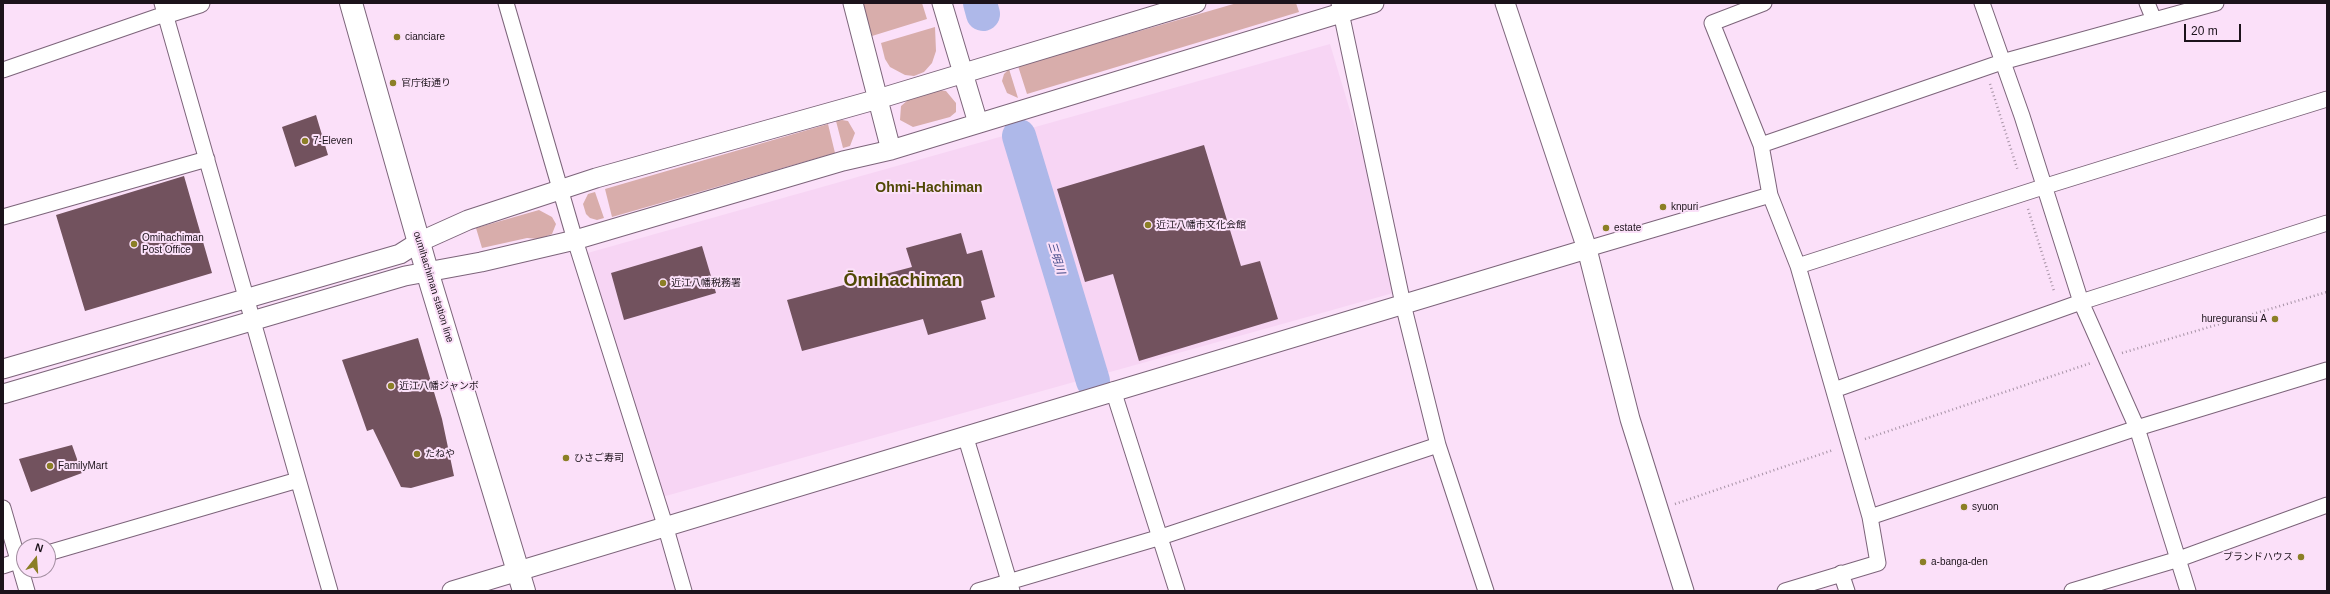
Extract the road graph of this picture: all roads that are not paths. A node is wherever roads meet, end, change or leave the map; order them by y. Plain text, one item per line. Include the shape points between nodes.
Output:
1 (200, 3) edge
2 (351, 3) edge
3 (506, 3) edge
4 (853, 3) edge
5 (942, 3) edge
6 (1196, 3) edge
7 (1374, 3) edge
8 (1505, 3) edge
9 (1764, 3) edge
10 (1982, 3) edge
11 (2147, 3) edge
12 (2216, 3) edge
13 (164, 8) edge
14 (1341, 8) edge
15 (2154, 20) junction
16 (2002, 62) junction
17 (3, 70) edge
18 (963, 74) junction
19 (878, 99) junction
20 (2327, 99) edge
21 (978, 124) junction
22 (1761, 145) junction
23 (891, 150) junction
24 (207, 159) junction
25 (2043, 187) junction
26 (561, 190) junction
27 (1770, 195) junction
28 (3, 218) edge
29 (2327, 223) edge
30 (575, 240) junction
31 (419, 242) junction
32 (1587, 249) junction
33 (1798, 266) junction
34 (427, 271) junction
35 (248, 298) junction
36 (2081, 302) junction
37 (1403, 304) junction
38 (254, 319) junction
39 (3, 369) edge
40 (2327, 370) edge
41 (1113, 390) junction
42 (1834, 390) junction
43 (3, 394) edge
44 (2137, 428) junction
45 (965, 436) junction
46 (1438, 445) junction
47 (298, 480) junction
48 (2327, 505) edge
49 (3, 508) edge
50 (1870, 517) junction
51 (665, 525) junction
52 (1161, 537) junction
53 (16, 546) edge
54 (56, 550) edge
55 (2179, 559) junction
56 (16, 562) edge
57 (3, 566) edge
58 (518, 570) junction
59 (1841, 573) junction
60 (24, 578) edge
61 (1010, 586) edge
62 (1481, 590) edge
63 (27, 591) edge
64 (330, 591) edge
65 (452, 591) edge
66 (524, 591) edge
67 (684, 591) edge
68 (978, 591) edge
69 (1177, 591) edge
70 (1684, 591) edge
71 (1785, 591) edge
72 (1847, 591) edge
73 (2072, 591) edge
74 (2188, 591) edge

1 - 13 street
2 - 31 main road, oumihachiman station line
3 - 26 street
4 - 19 street
5 - 18 street
6 - 18 street
7 - 14 street
8 - 32 street
9 - 22 street via 1712,23
10 - 16 street
11 - 15 street
12 - 15 street
13 - 17 street
13 - 24 street
14 - 21 street
14 - 37 street
15 - 16 street
16 - 22 street
16 - 25 street via 2022,116
18 - 19 street
18 - 21 street
19 - 23 street
19 - 26 street
20 - 25 street
21 - 23 street
22 - 27 street
23 - 30 street via 843,161
24 - 28 street
24 - 35 street
25 - 33 street
25 - 36 street
26 - 30 street
26 - 31 street via 468,220
27 - 32 street
27 - 33 street
29 - 36 street
30 - 34 street via 480,262
30 - 51 street
31 - 34 main road, oumihachiman station line
31 - 35 street via 400,254
32 - 37 street
32 - 70 street via 1630,419
33 - 42 street
34 - 38 street
34 - 58 main road, oumihachiman station line
35 - 38 street
35 - 39 street
36 - 42 street
36 - 44 street
37 - 41 street
37 - 46 street
38 - 43 street
38 - 47 street
40 - 44 street
41 - 45 street
41 - 52 street
42 - 50 street
44 - 50 street
44 - 55 street
45 - 51 street
45 - 61 street
46 - 52 street
46 - 62 street
47 - 54 street
47 - 64 street
48 - 55 street
49 - 53 street
50 - 59 street via 1878,563
51 - 58 street
51 - 67 street
52 - 61 street
52 - 69 street
55 - 73 street
55 - 74 street
56 - 57 street
58 - 65 street
58 - 66 main road, oumihachiman station line
59 - 71 street
59 - 72 street
60 - 63 street
61 - 68 street

